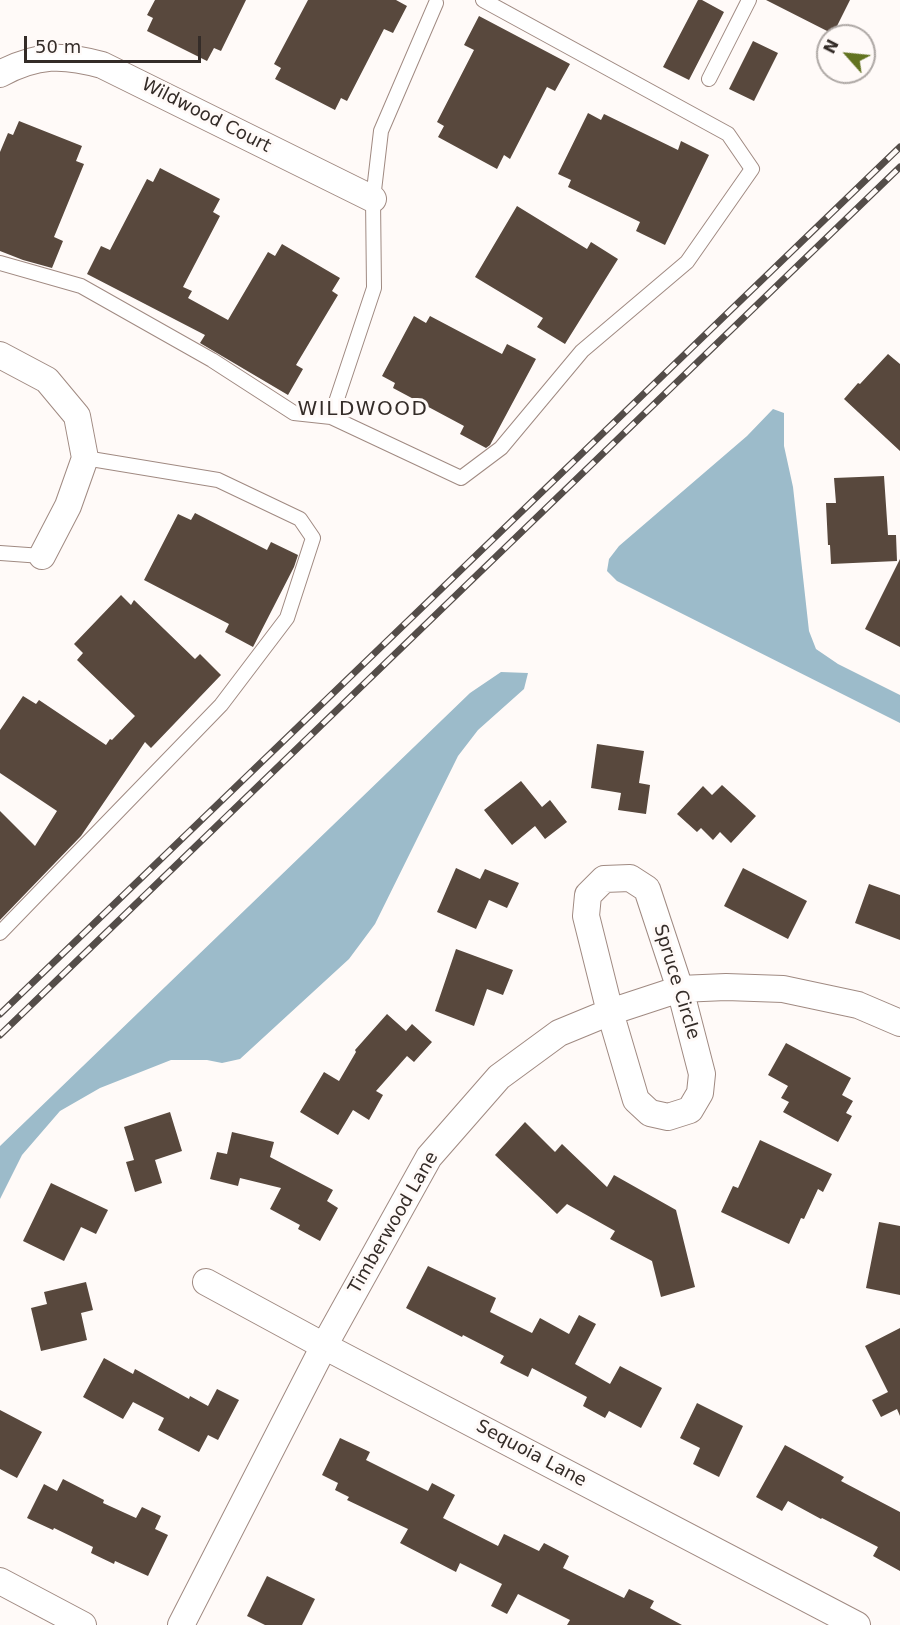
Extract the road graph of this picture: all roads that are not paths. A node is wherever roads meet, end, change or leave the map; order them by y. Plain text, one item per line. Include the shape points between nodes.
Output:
1 (483, 0) edge
2 (749, 0) edge
3 (436, 1) edge
4 (0, 74) edge
5 (709, 79) dead end
6 (373, 200) junction
7 (0, 263) edge
8 (0, 355) edge
9 (331, 417) junction
10 (86, 458) junction
11 (0, 553) edge
12 (42, 556) joint
13 (0, 933) edge
14 (680, 989) junction
15 (610, 1012) junction
16 (900, 1023) edge
17 (206, 1282) dead end
18 (324, 1346) junction
19 (0, 1581) edge
20 (83, 1625) edge
21 (181, 1625) edge
22 (857, 1625) edge

1 - 9 lane via 728,134 752,169 687,262 582,351 501,448 461,478
2 - 5 lane
3 - 6 lane via 381,130
4 - 6 street, Wildwood Court via 28,61 54,57 79,58 102,65
6 - 9 lane via 374,288
7 - 9 lane via 81,286 212,360 294,413
8 - 10 street via 47,380 77,416
10 - 12 street via 68,506
10 - 13 lane via 218,480 300,519 313,538 287,618 220,705
11 - 12 lane
14 - 15 street, Timberwood Lane
14 - 15 street, Spruce Circle via 702,1074 700,1093 690,1110 669,1117 650,1113 636,1100
14 - 15 street, Spruce Circle via 647,890 630,878 604,879 588,895 586,916
14 - 16 street, Timberwood Lane via 783,989 858,1005
15 - 18 street, Timberwood Lane via 559,1033 499,1077 429,1157
17 - 18 street, Sequoia Lane
18 - 21 street, Timberwood Lane
18 - 22 street, Sequoia Lane
19 - 20 street

